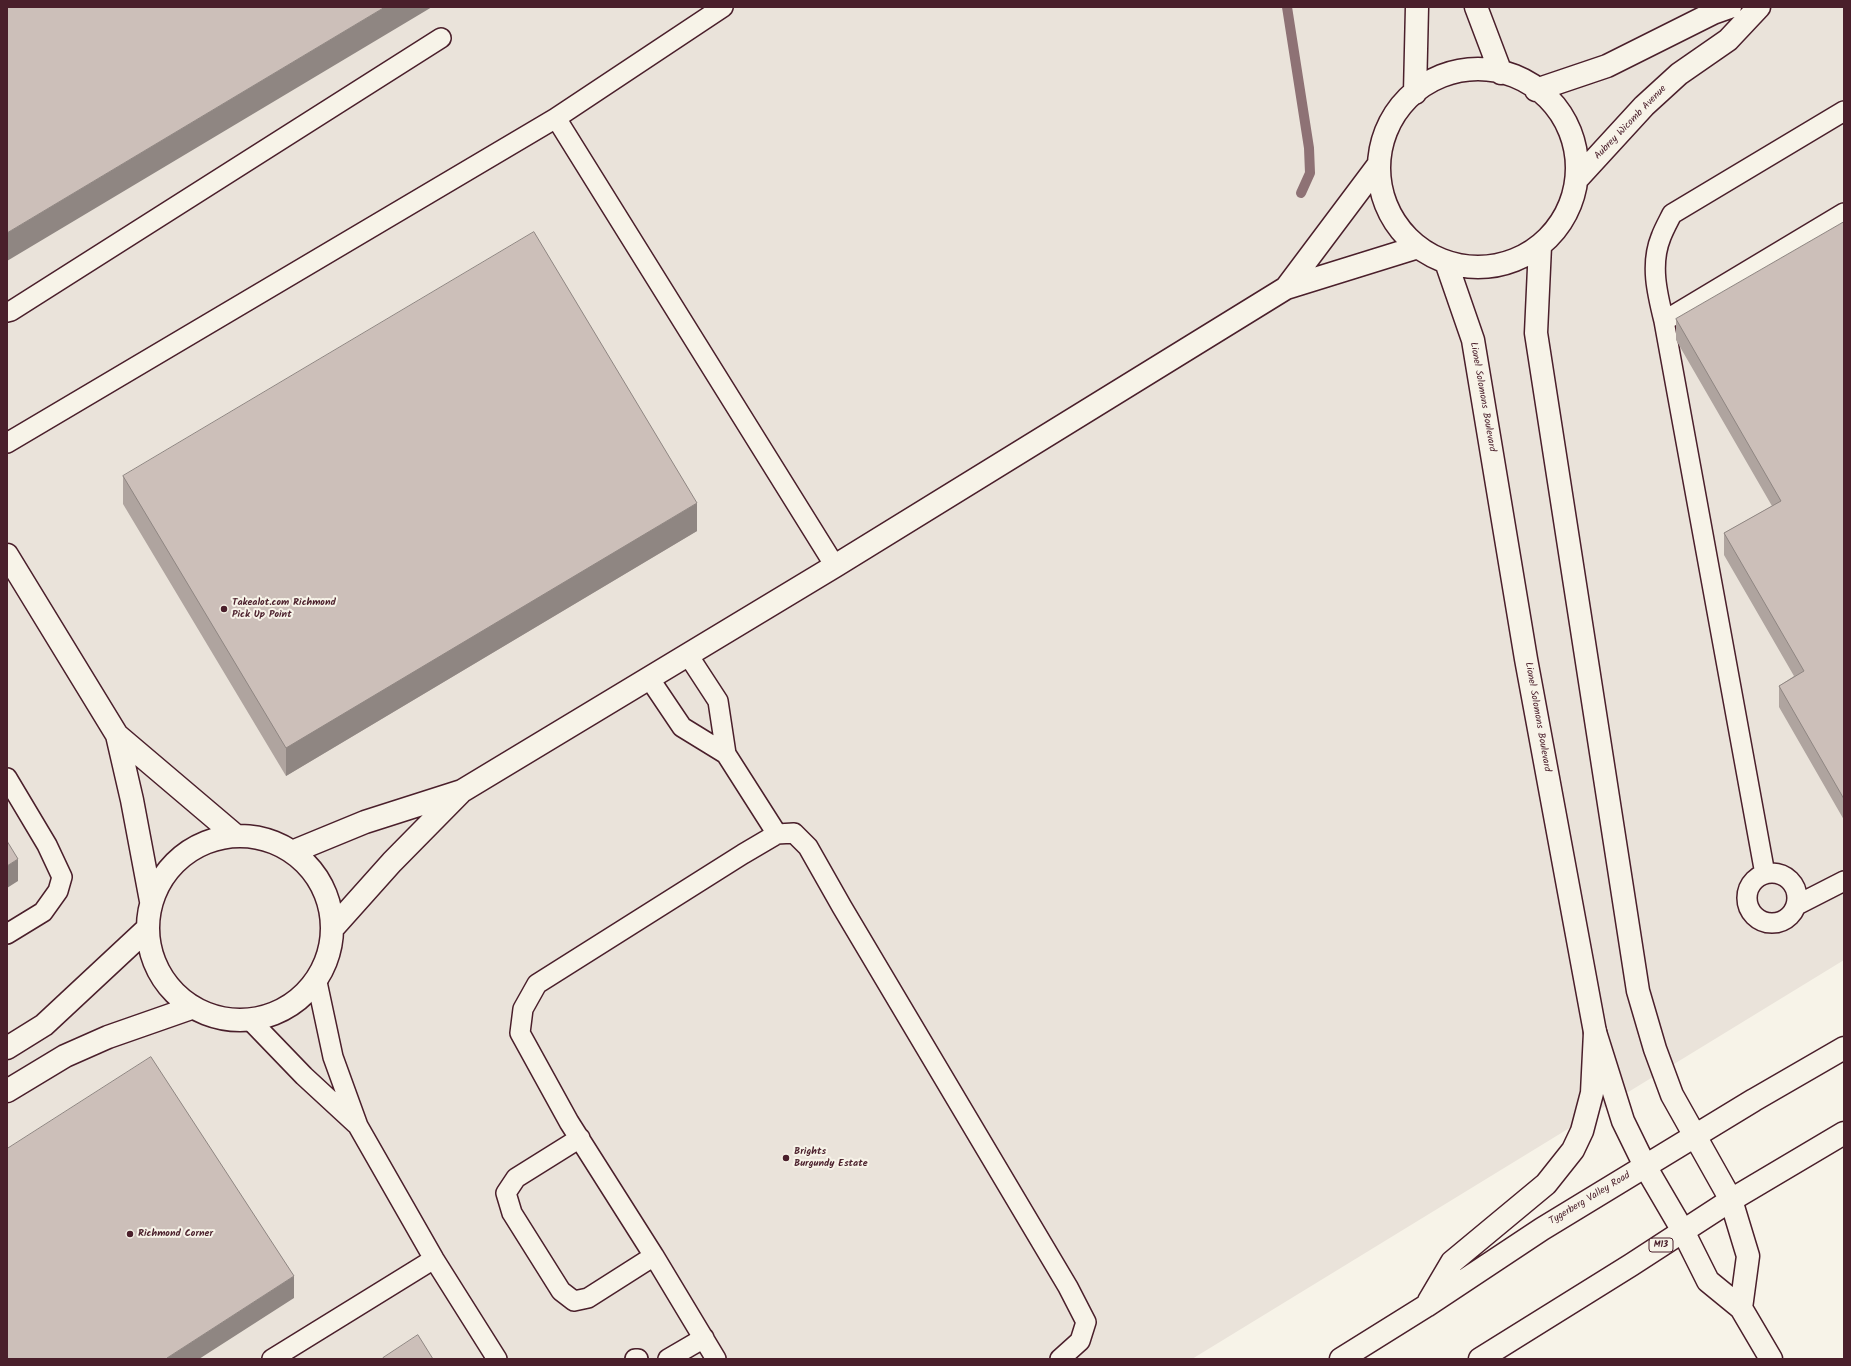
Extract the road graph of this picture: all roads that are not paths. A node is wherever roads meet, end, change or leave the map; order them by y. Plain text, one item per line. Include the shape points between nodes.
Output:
1 (723, 7) edge
2 (1417, 7) edge
3 (1476, 7) edge
4 (1730, 7) edge
5 (1760, 7) edge
6 (441, 38) dead end
7 (1501, 73) junction
8 (1536, 90) junction
9 (1414, 93) junction
10 (1844, 111) edge
11 (556, 118) junction
12 (1379, 164) junction
13 (1577, 179) junction
14 (1844, 213) edge
15 (1540, 246) junction
16 (1418, 247) junction
17 (1446, 262) junction
18 (1286, 288) junction
19 (7, 312) edge
20 (1664, 321) junction
21 (7, 443) edge
22 (7, 555) edge
23 (835, 566) junction
24 (688, 655) junction
25 (649, 678) junction
26 (118, 735) junction
27 (726, 754) junction
28 (7, 778) edge
29 (462, 791) junction
30 (777, 834) junction
31 (236, 836) junction
32 (292, 852) junction
33 (1765, 874) junction
34 (1844, 881) edge
35 (151, 901) junction
36 (1797, 905) junction
37 (334, 928) junction
38 (147, 929) junction
39 (7, 934) edge
40 (317, 982) junction
41 (191, 1008) junction
42 (251, 1021) junction
43 (1595, 1032) junction
44 (7, 1048) edge
45 (1844, 1048) edge
46 (7, 1091) edge
47 (358, 1126) junction
48 (1844, 1134) edge
49 (1695, 1136) junction
50 (580, 1138) junction
51 (1645, 1166) junction
52 (1731, 1200) junction
53 (1683, 1231) junction
54 (654, 1256) junction
55 (434, 1258) junction
56 (1426, 1306) junction
57 (1741, 1308) junction
58 (704, 1338) junction
59 (272, 1359) edge
60 (497, 1359) edge
61 (668, 1359) edge
62 (716, 1359) edge
63 (1060, 1359) edge
64 (1341, 1359) edge
65 (1480, 1359) edge
66 (1771, 1359) edge

1 - 11 lane
2 - 9 street
3 - 7 street
4 - 8 street via 1712,13 1607,66
5 - 13 street, Aubrey Wicomb Avenue via 1728,40 1679,74 1644,106
6 - 19 lane
7 - 8 street via 1517,77
7 - 9 street via 1484,69 1452,72 1423,85
8 - 13 street via 1546,96 1566,122 1577,155
9 - 12 street via 1400,106 1385,134
10 - 20 lane via 1672,214 1660,237 1655,264 1656,290
11 - 21 lane
11 - 23 lane
12 - 16 street via 1383,196 1396,225
12 - 18 street
13 - 15 street via 1563,221
14 - 20 lane
15 - 17 street via 1511,263 1477,268
15 - 49 street via 1536,333 1638,992 1672,1095
16 - 17 street
16 - 18 street
17 - 43 street, Lionel Solomons Boulevard via 1473,340 1526,659
18 - 23 street
20 - 33 lane
22 - 26 street
23 - 24 street
24 - 25 street
24 - 27 lane via 718,701
25 - 27 lane via 682,727
25 - 29 street
26 - 31 street
26 - 35 street
27 - 30 lane
28 - 39 lane via 47,845 62,876 58,891 43,912
29 - 32 street via 365,822
29 - 37 street via 392,862
30 - 50 lane via 537,984 523,1009 520,1033
30 - 63 lane via 794,833 808,847 1068,1287 1086,1322 1080,1341
31 - 32 street via 256,837 275,842
31 - 35 street via 208,841 183,855 163,876
32 - 37 street via 314,872 329,898
33 - 36 lane via 1773,873 1787,877 1796,890
33 - 36 lane via 1757,877 1748,890 1748,906 1757,919 1773,924 1788,919
34 - 36 lane
35 - 38 street
37 - 40 street via 329,957
38 - 41 street via 156,967 168,987
38 - 44 street via 44,1025
40 - 42 street via 288,1009
40 - 47 lane via 333,1057
41 - 42 street via 210,1017 230,1021
41 - 46 street via 108,1036 65,1056
42 - 47 lane via 304,1076
43 - 51 street, Lionel Solomons Boulevard via 1623,1121
43 - 56 street via 1592,1093 1582,1131 1573,1150 1546,1184 1452,1262
45 - 49 street, Tygerberg Valley Road
47 - 55 lane
48 - 52 street, M13
49 - 51 street, Tygerberg Valley Road
49 - 52 street
50 - 54 lane
50 - 54 lane via 516,1178 506,1193 512,1213 561,1291 574,1301 588,1298
51 - 53 street, Lionel Solomons Boulevard
51 - 56 street, Tygerberg Valley Road via 1542,1229
52 - 53 street, M13
52 - 57 street via 1748,1256
53 - 57 street, Lionel Solomons Boulevard via 1708,1281
53 - 65 street, M13
54 - 58 lane
55 - 59 lane
55 - 60 lane
56 - 64 street, Tygerberg Valley Road
57 - 66 street
58 - 61 lane
58 - 62 lane

